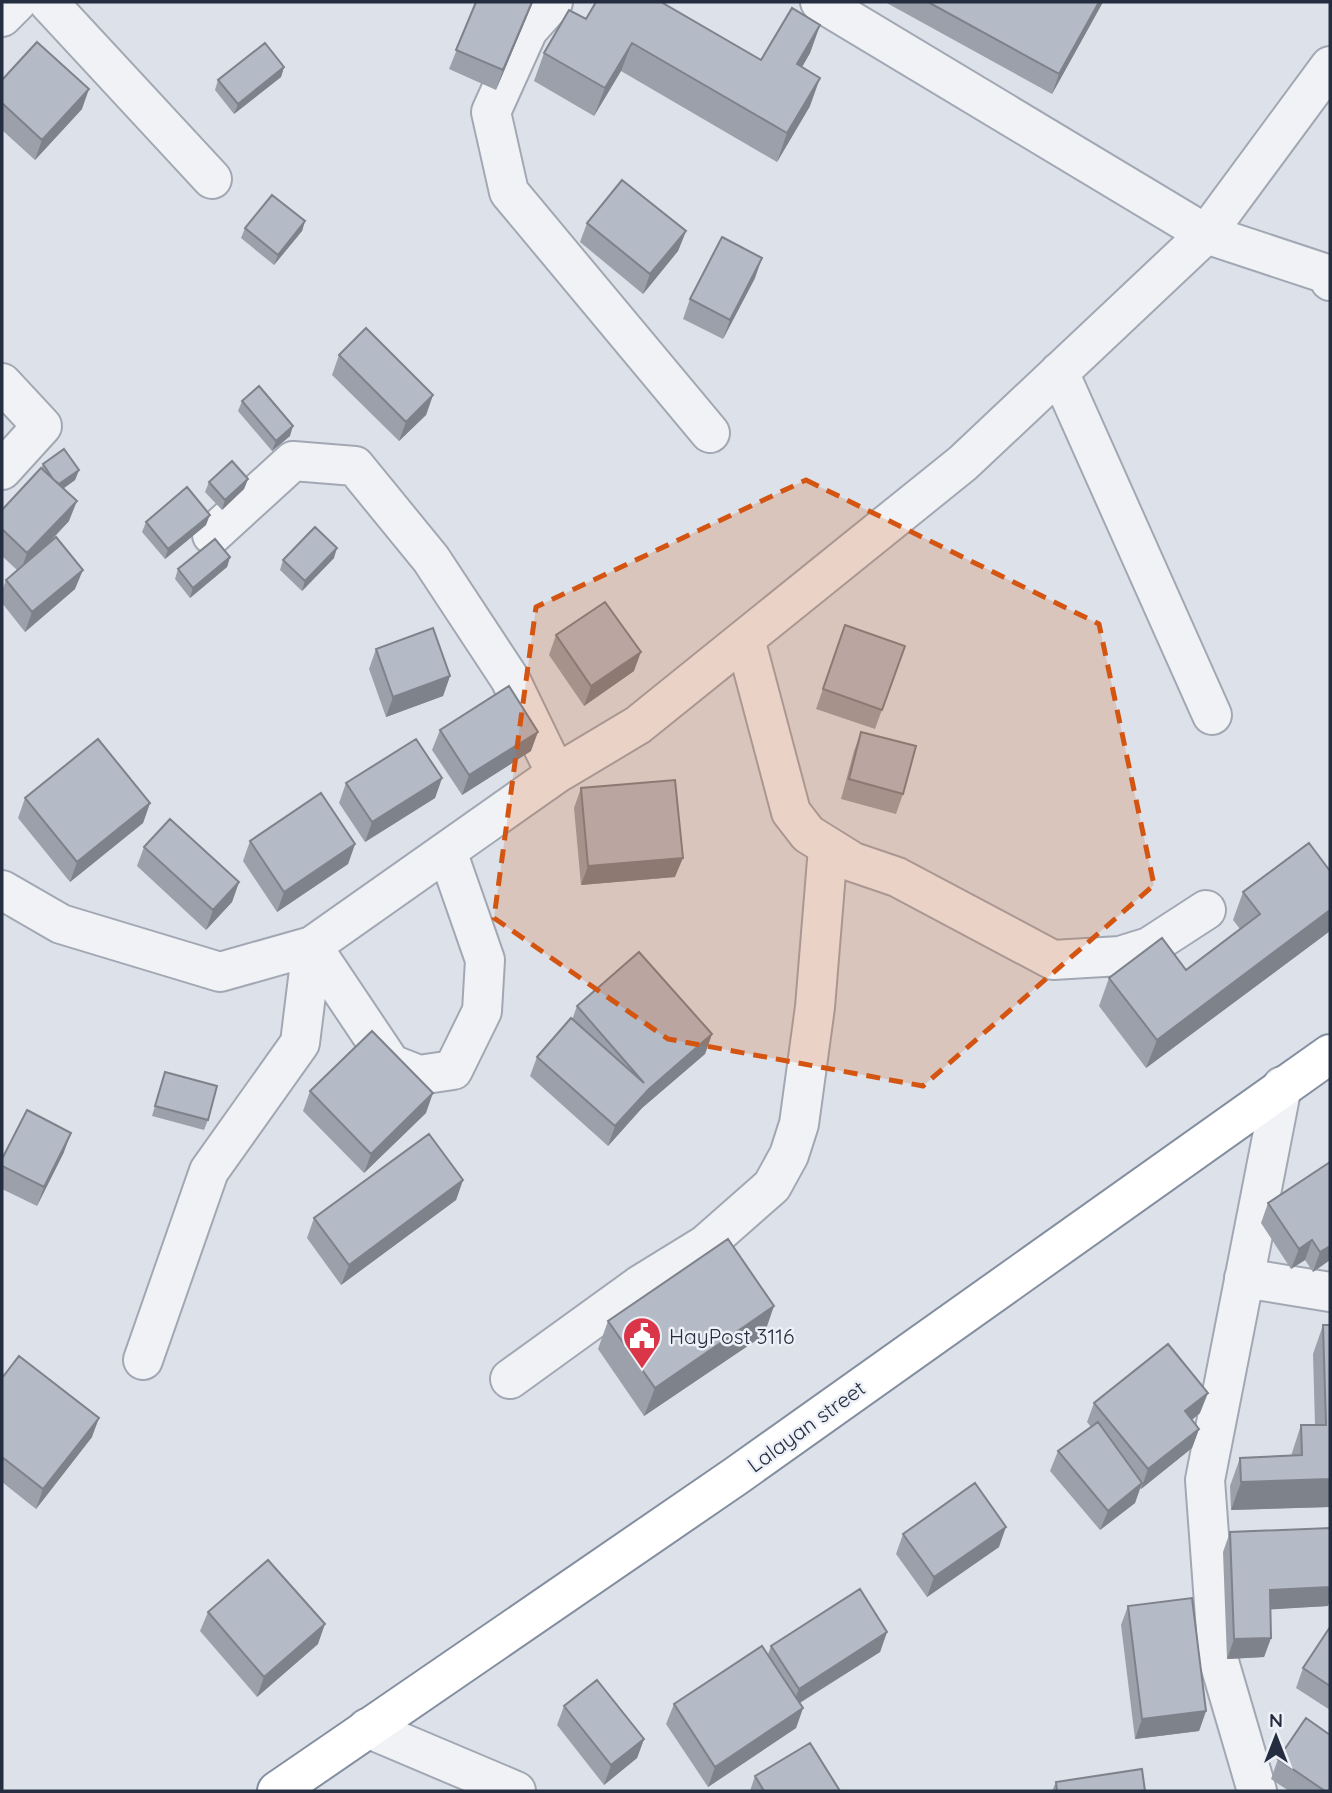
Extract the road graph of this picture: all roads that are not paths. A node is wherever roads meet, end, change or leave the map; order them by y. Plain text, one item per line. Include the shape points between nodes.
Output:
1 (17, 2) edge
2 (48, 2) edge
3 (553, 2) edge
4 (820, 2) edge
5 (2, 17) edge
6 (1330, 66) edge
7 (212, 179) dead end
8 (1206, 234) junction
9 (1330, 281) edge
10 (1059, 372) junction
11 (2, 383) edge
12 (710, 433) dead end
13 (2, 470) edge
14 (212, 535) dead end
15 (745, 639) junction
16 (1212, 715) dead end
17 (556, 774) junction
18 (828, 848) junction
19 (447, 851) junction
20 (2, 890) edge
21 (1206, 910) dead end
22 (312, 946) junction
23 (1330, 1054) edge
24 (1282, 1086) junction
25 (1244, 1278) junction
26 (1330, 1292) edge
27 (143, 1360) dead end
28 (510, 1379) dead end
29 (367, 1728) junction
30 (276, 1791) edge
31 (516, 1791) edge
32 (1257, 1791) edge

1 - 5 street
2 - 7 street
3 - 12 street via 528,30 491,111 509,192
4 - 8 street
6 - 8 street
8 - 9 street via 1327,274
8 - 10 street
10 - 15 street via 964,463
10 - 16 street
11 - 13 street via 42,426
14 - 17 street via 293,461 355,466 431,559 503,668
15 - 17 street via 638,725
15 - 18 street via 791,812 808,834
17 - 19 street
18 - 21 street via 897,877 1053,960 1120,957 1149,947
18 - 28 street via 815,1007 799,1124 772,1186 705,1245 640,1285
19 - 22 street
19 - 22 street via 485,960 482,1011 453,1070 419,1075 391,1064
20 - 22 street via 61,924 220,972
22 - 27 street via 300,1043 209,1171
23 - 24 highway, Lalayan street
24 - 25 street
24 - 29 highway, Lalayan street via 736,1476
25 - 26 street
25 - 32 street via 1205,1480 1218,1658
29 - 30 highway, Lalayan street
29 - 31 street

